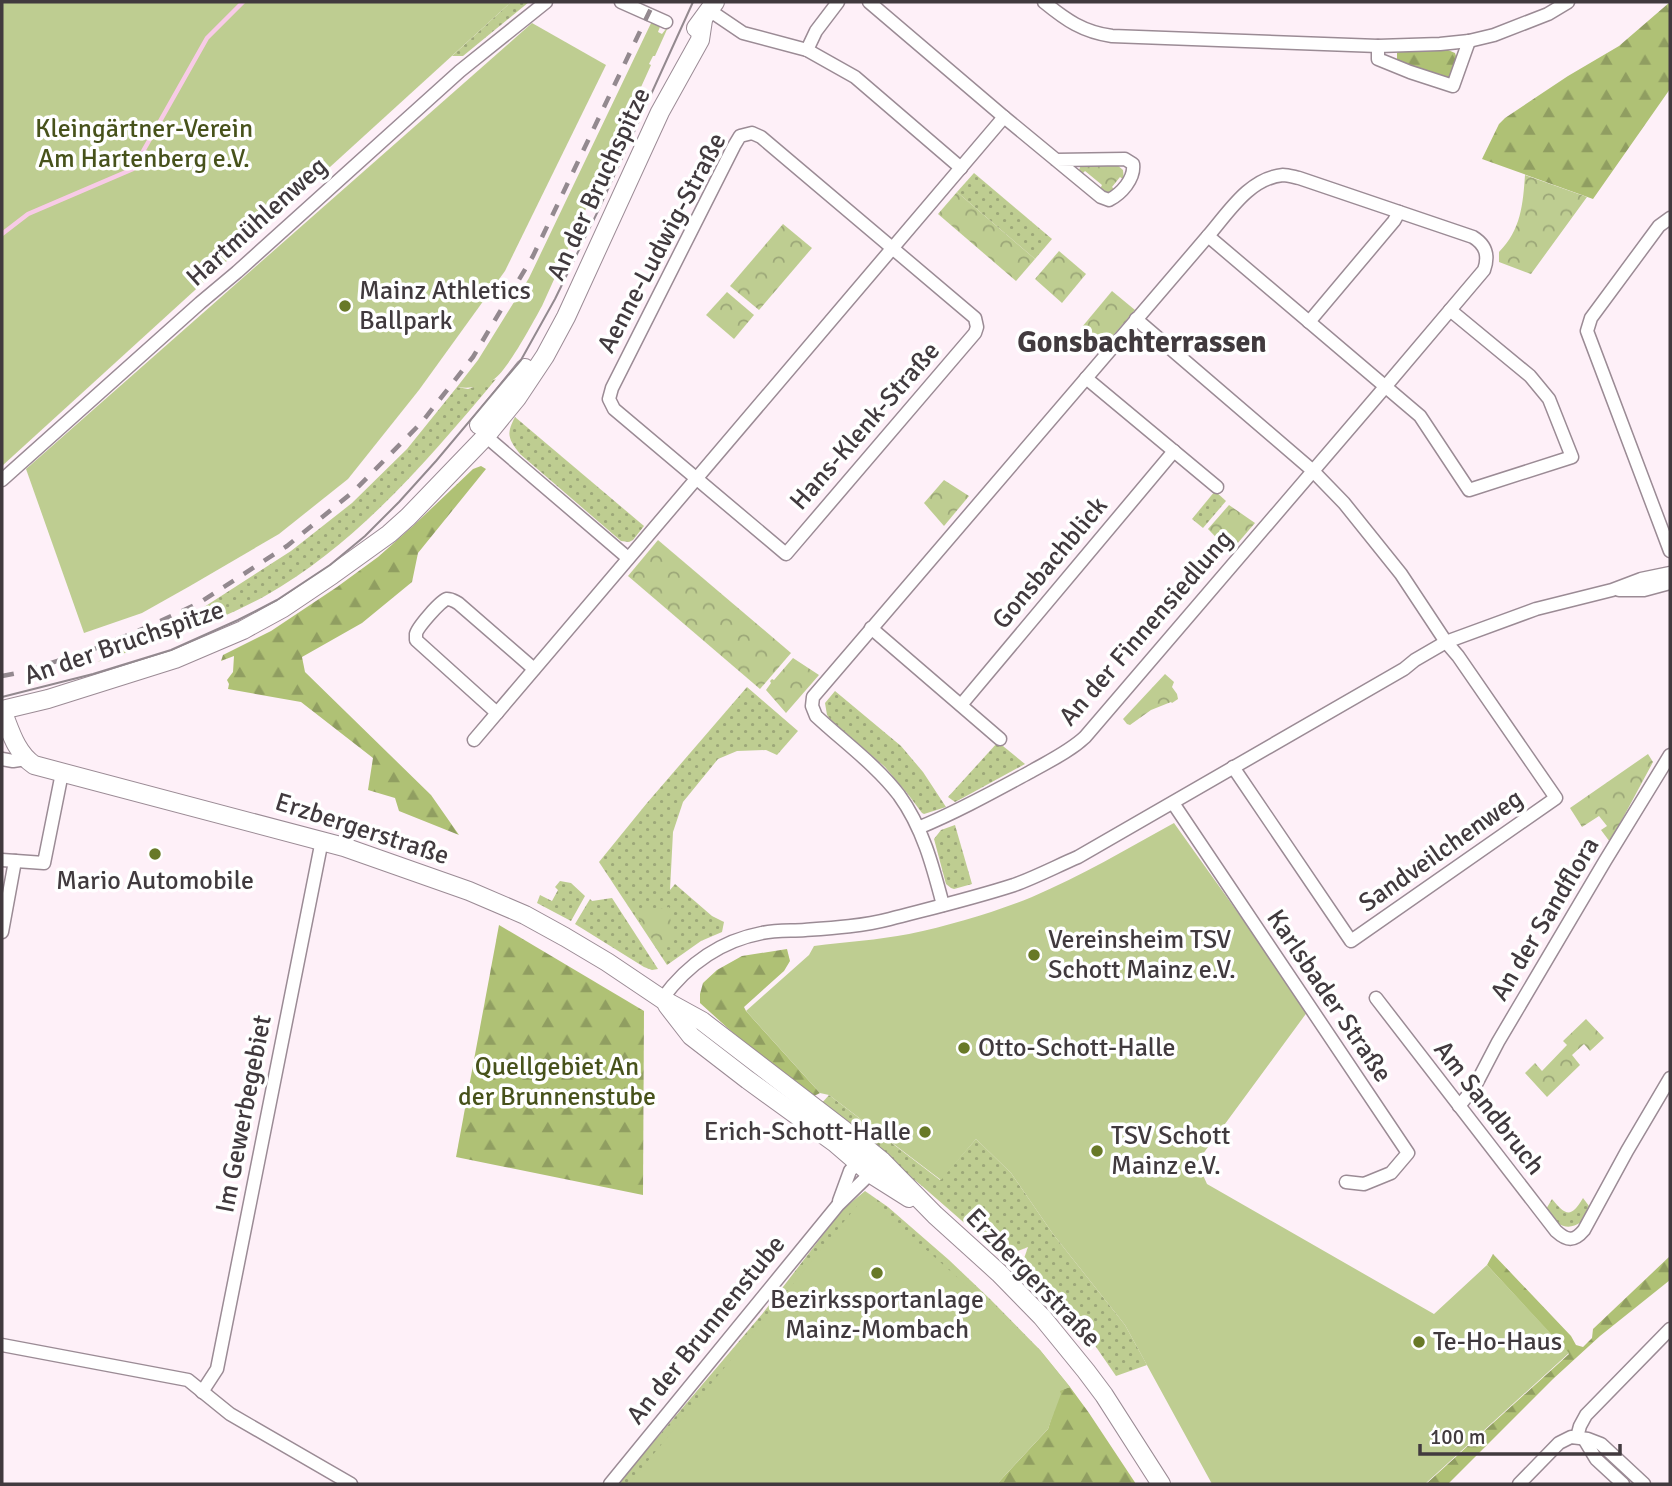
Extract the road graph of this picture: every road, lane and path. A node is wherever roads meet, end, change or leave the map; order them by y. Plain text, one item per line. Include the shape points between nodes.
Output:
1 (546, 2) edge
2 (621, 2) edge
3 (838, 2) edge
4 (869, 2) edge
5 (1044, 2) edge
6 (1568, 2) edge
7 (709, 11) edge
8 (666, 22) dead end
9 (1469, 41) junction
10 (1378, 46) junction
11 (807, 50) junction
12 (1004, 117) junction
13 (1056, 160) junction
14 (961, 168) junction
15 (1399, 212) junction
16 (1670, 218) edge
17 (1208, 236) junction
18 (892, 248) junction
19 (1450, 310) junction
20 (1136, 319) junction
21 (1309, 322) junction
22 (1086, 378) junction
23 (1385, 387) junction
24 (481, 432) junction
25 (1174, 451) junction
26 (1312, 470) junction
27 (697, 478) junction
28 (2, 480) edge
29 (1217, 487) dead end
30 (1670, 551) edge
31 (628, 558) junction
32 (1670, 573) edge
33 (1670, 583) edge
34 (1612, 590) junction
35 (871, 628) junction
36 (1446, 642) junction
37 (534, 669) junction
38 (961, 705) junction
39 (2, 710) edge
40 (497, 713) junction
41 (1000, 739) dead end
42 (474, 740) dead end
43 (1670, 755) edge
44 (2, 759) edge
45 (26, 759) junction
46 (1233, 767) junction
47 (62, 773) junction
48 (1172, 803) junction
49 (918, 828) junction
50 (321, 840) junction
51 (2, 860) edge
52 (15, 861) junction
53 (943, 905) junction
54 (2, 932) edge
55 (1376, 998) dead end
56 (662, 999) junction
57 (1670, 1078) edge
58 (1459, 1107) junction
59 (870, 1162) junction
60 (1346, 1182) dead end
61 (1670, 1329) edge
62 (2, 1345) edge
63 (202, 1392) junction
64 (1581, 1438) junction
65 (351, 1484) edge
66 (610, 1484) edge
67 (1161, 1484) edge
68 (1519, 1484) edge
69 (1623, 1484) edge
70 (1644, 1484) edge

1 - 28 street, Hartmühlenweg via 460,71
2 - 8 street
3 - 11 street
4 - 12 street
5 - 10 street via 1083,30 1112,36
6 - 9 street via 1517,27
7 - 11 street via 743,33
7 - 24 main road, An der Bruchspitze via 690,34 664,82 551,324
9 - 10 street
9 - 10 street via 1453,86 1378,59
11 - 14 street via 855,77
12 - 13 street
12 - 14 street
13 - 13 street via 1109,200 1134,170 1125,159
14 - 18 street
15 - 17 street via 1284,175 1245,194
15 - 19 street, An der Finnensiedlung via 1474,237 1484,246 1487,261 1483,270
15 - 21 street
16 - 30 street via 1659,226 1591,318 1587,331
17 - 20 street
17 - 21 street
18 - 27 street
18 - 27 street, Hans-Klenk-Straße via 975,318 975,333 786,554
18 - 27 street, Aenne-Ludwig-Straße via 761,137 752,133 740,136 609,398 614,409
19 - 23 street, An der Finnensiedlung
19 - 23 street via 1530,376 1549,399 1572,457 1469,490 1420,416
20 - 22 street
20 - 26 street
21 - 23 street
22 - 25 street
22 - 35 street
23 - 26 street, An der Finnensiedlung
24 - 31 street
24 - 39 main road, An der Bruchspitze via 332,575 283,608 175,659
25 - 29 street
25 - 38 street, Gonsbachblick
26 - 36 street via 1376,540
26 - 49 street, An der Finnensiedlung via 1085,737 975,802
27 - 31 street
31 - 37 street
32 - 34 street
33 - 34 street via 1644,590
34 - 36 street via 1536,609
35 - 38 street
35 - 49 street via 813,698 812,706 816,716 886,780
36 - 46 street
36 - 46 street, Sandveilchenweg via 1556,798 1351,941
37 - 40 street
37 - 40 street via 451,599 441,603 419,629 416,640
38 - 41 street
39 - 45 main road
40 - 42 street
43 - 58 street, An der Sandflora
44 - 45 street, Erzbergerstraße
45 - 47 main road, Erzbergerstraße
46 - 48 street
47 - 50 main road, Erzbergerstraße
47 - 52 street via 44,863
48 - 53 street via 1079,857 1017,884
48 - 60 street, Karlsbader Straße via 1408,1153 1391,1174 1364,1184
49 - 53 street
50 - 56 main road, Erzbergerstraße via 506,906 607,962
50 - 63 street, Im Gewerbegebiet via 217,1368
51 - 52 street
52 - 54 street
53 - 56 street via 888,919 745,938 695,964
55 - 58 street, Am Sandbruch
56 - 59 main road, Erzbergerstraße via 691,1035 748,1080 835,1143
57 - 58 street, Am Sandbruch via 1584,1230 1572,1240 1556,1231
59 - 66 street, An der Brunnenstube via 850,1171 838,1205
59 - 67 main road, Erzbergerstraße via 935,1214 1042,1317 1104,1395
61 - 64 street via 1586,1415 1580,1426
62 - 63 street via 188,1380
63 - 65 street via 230,1414
64 - 68 street via 1559,1443
64 - 69 street
64 - 70 street via 1607,1449

